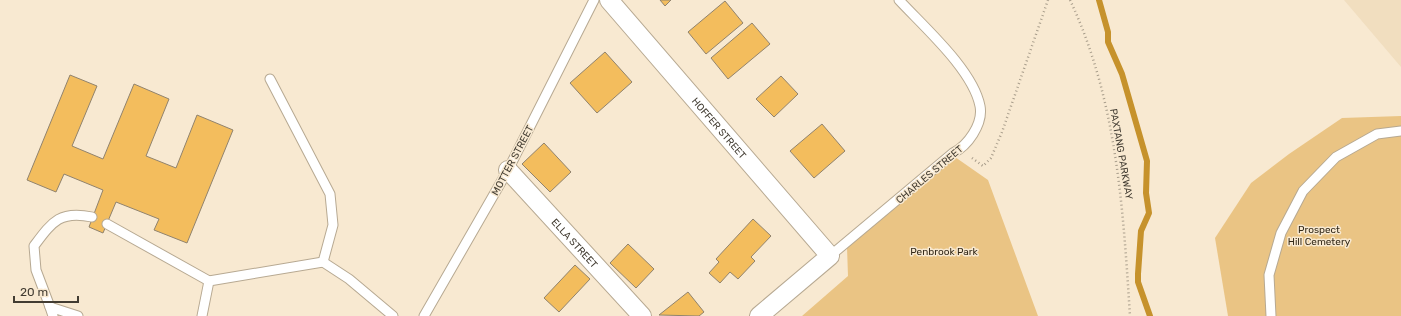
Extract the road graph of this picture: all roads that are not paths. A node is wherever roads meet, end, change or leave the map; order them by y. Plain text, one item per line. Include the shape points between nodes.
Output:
1 (594, 0) edge
2 (609, 0) edge
3 (899, 0) edge
4 (270, 79) dead end
5 (1401, 131) edge
6 (508, 170) junction
7 (92, 217) dead end
8 (107, 224) dead end
9 (830, 256) junction
10 (323, 262) junction
11 (209, 281) junction
12 (52, 312) edge
13 (78, 316) edge
14 (202, 316) edge
15 (393, 316) edge
16 (424, 316) edge
17 (642, 316) edge
18 (759, 316) edge
19 (1271, 316) edge

1 - 6 lane, MOTTER STREET
2 - 9 street, HOFFER STREET
3 - 9 lane, CHARLES STREET via 972,82 980,106 979,124 960,150 953,153
4 - 10 lane via 330,194 333,225
5 - 19 lane via 1377,134 1336,157 1303,191 1281,233 1269,275
6 - 16 lane, MOTTER STREET
6 - 17 street, ELLA STREET
7 - 12 lane via 66,215 48,227 34,246 36,270
8 - 11 lane
9 - 18 street
10 - 11 lane
10 - 15 lane via 349,278
11 - 14 lane
12 - 13 lane

